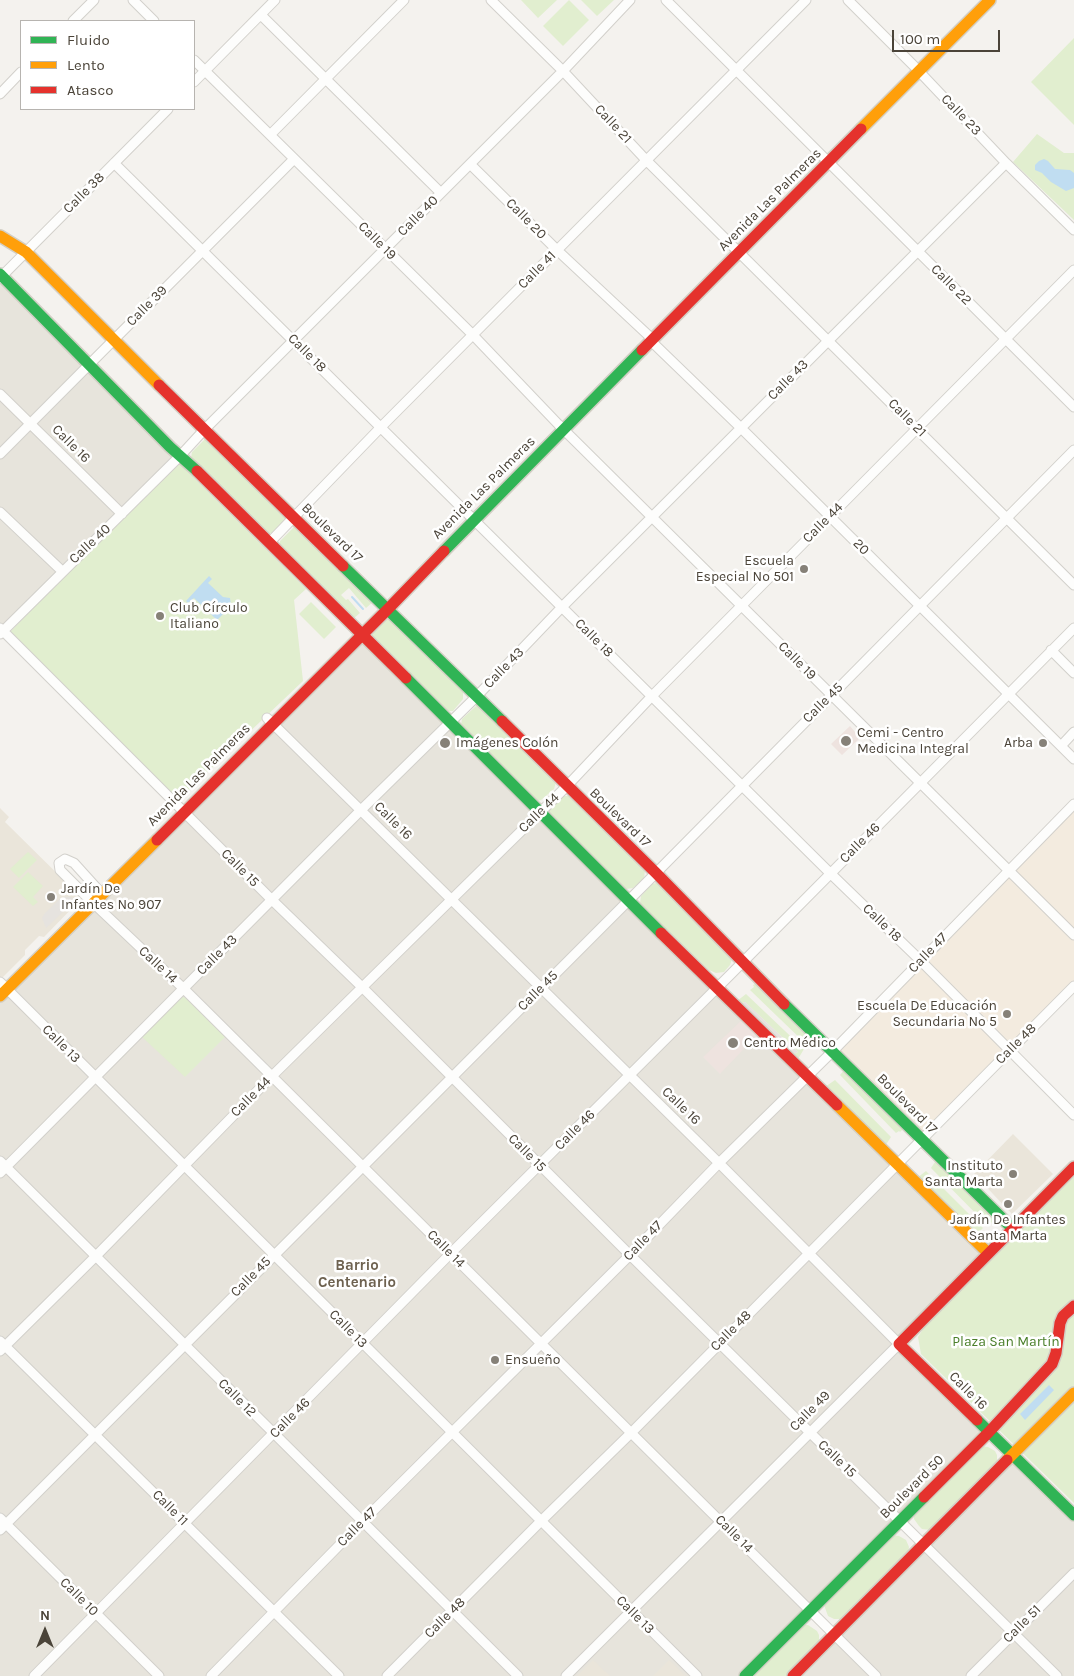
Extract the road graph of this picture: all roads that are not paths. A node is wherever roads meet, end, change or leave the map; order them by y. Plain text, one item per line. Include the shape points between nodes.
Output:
1 (94, 0) edge
2 (133, 0) edge
3 (275, 0) edge
4 (404, 0) edge
5 (491, 0) edge
6 (630, 0) edge
7 (666, 0) edge
8 (806, 0) edge
9 (848, 0) edge
10 (980, 0) edge
11 (990, 0) edge
12 (260, 15) junction
13 (74, 20) edge
14 (153, 20) edge
15 (195, 61) edge
16 (917, 69) junction
17 (737, 70) junction
18 (205, 71) junction
19 (563, 71) junction
20 (20, 73) edge
21 (326, 79) junction
22 (195, 81) edge
23 (0, 94) edge
24 (167, 110) edge
25 (270, 135) junction
26 (294, 159) junction
27 (827, 159) junction
28 (646, 160) junction
29 (114, 163) junction
30 (1006, 163) junction
31 (470, 164) junction
32 (441, 193) junction
33 (1074, 230) edge
34 (0, 236) edge
35 (386, 249) junction
36 (737, 249) junction
37 (204, 250) junction
38 (557, 250) junction
39 (26, 252) junction
40 (917, 252) junction
41 (1074, 270) edge
42 (1, 276) edge
43 (473, 335) junction
44 (650, 338) junction
45 (114, 339) junction
46 (1005, 339) junction
47 (295, 340) junction
48 (828, 340) junction
49 (89, 364) junction
50 (0, 394) edge
51 (1074, 407) edge
52 (30, 424) junction
53 (382, 426) junction
54 (561, 427) junction
55 (741, 428) junction
56 (917, 428) junction
57 (204, 430) junction
58 (1074, 450) edge
59 (0, 454) edge
60 (181, 455) junction
61 (0, 512) edge
62 (122, 514) junction
63 (830, 516) junction
64 (294, 517) junction
65 (472, 517) junction
66 (652, 517) junction
67 (1006, 518) junction
68 (270, 542) junction
69 (62, 571) junction
70 (1074, 585) edge
71 (741, 605) junction
72 (385, 606) junction
73 (920, 606) junction
74 (562, 607) junction
75 (1074, 628) edge
76 (1, 631) edge
77 (360, 631) junction
78 (1051, 650) junction
79 (1074, 673) edge
80 (1008, 693) junction
81 (832, 695) junction
82 (477, 696) junction
83 (652, 696) junction
84 (270, 721) junction
85 (450, 722) junction
86 (1074, 732) edge
87 (1061, 746) junction
88 (1074, 759) edge
89 (920, 782) junction
90 (742, 785) junction
91 (567, 786) junction
92 (1074, 804) edge
93 (182, 809) junction
94 (361, 810) junction
95 (541, 812) junction
96 (1008, 870) junction
97 (830, 873) junction
98 (656, 874) junction
99 (100, 891) junction
100 (451, 899) junction
101 (272, 900) junction
102 (629, 900) junction
103 (91, 901) junction
104 (1074, 935) edge
105 (921, 961) junction
106 (742, 962) junction
107 (1074, 986) edge
108 (2, 988) edge
109 (183, 988) junction
110 (363, 988) junction
111 (541, 988) junction
112 (717, 988) junction
113 (1010, 1050) junction
114 (833, 1051) junction
115 (629, 1076) junction
116 (806, 1076) junction
117 (271, 1077) junction
118 (94, 1078) junction
119 (451, 1078) junction
120 (1074, 1114) edge
121 (921, 1139) junction
122 (719, 1163) junction
123 (896, 1164) junction
124 (184, 1165) junction
125 (540, 1165) junction
126 (362, 1166) junction
127 (2, 1167) edge
128 (1074, 1167) edge
129 (1013, 1229) junction
130 (988, 1253) junction
131 (450, 1254) junction
132 (808, 1254) junction
133 (274, 1255) junction
134 (630, 1255) junction
135 (96, 1256) junction
136 (1074, 1306) edge
137 (720, 1342) junction
138 (363, 1344) junction
139 (542, 1344) junction
140 (899, 1344) junction
141 (184, 1345) junction
142 (2, 1346) edge
143 (1074, 1393) edge
144 (632, 1432) junction
145 (810, 1432) junction
146 (989, 1432) junction
147 (452, 1433) junction
148 (95, 1434) junction
149 (274, 1434) junction
150 (1013, 1456) junction
151 (1074, 1515) edge
152 (542, 1520) junction
153 (900, 1520) junction
154 (720, 1521) junction
155 (184, 1522) junction
156 (362, 1522) junction
157 (2, 1524) edge
158 (922, 1544) junction
159 (1074, 1573) edge
160 (452, 1611) junction
161 (631, 1611) junction
162 (811, 1611) junction
163 (275, 1612) junction
164 (96, 1614) junction
165 (1014, 1632) junction
166 (835, 1635) junction
167 (34, 1676) edge
168 (159, 1676) edge
169 (211, 1676) edge
170 (339, 1676) edge
171 (388, 1676) edge
172 (518, 1676) edge
173 (566, 1676) edge
174 (697, 1676) edge
175 (745, 1676) edge
176 (794, 1676) edge
177 (876, 1676) edge
178 (971, 1676) edge
179 (1057, 1676) edge

1 - 13 street
2 - 14 street
3 - 12 street
4 - 21 street
5 - 19 street, Calle 21
6 - 19 street, Calle 40
7 - 17 street, Calle 22
8 - 17 street, Calle 41
9 - 16 street, Calle 23
10 - 16 main road, Avenida Las Palmeras
11 - 16 main road, Avenida Las Palmeras
12 - 18 street
12 - 21 street
15 - 18 street, Calle 19
16 - 27 main road, Avenida Las Palmeras
16 - 30 street, Calle 23
17 - 27 street, Calle 22
17 - 28 street, Calle 41
18 - 22 street
18 - 25 street, Calle 19
19 - 28 street, Calle 21
19 - 31 street, Calle 40
20 - 23 street
21 - 25 street
21 - 32 street
24 - 29 street, Calle 38
25 - 26 street, Calle 19
26 - 35 street, Calle 19
26 - 37 street, Calle 39
27 - 36 main road, Avenida Las Palmeras
27 - 40 street, Calle 22
28 - 36 street, Calle 21
28 - 38 street, Calle 41
29 - 37 street, Calle 18
29 - 39 street, Calle 38
30 - 33 street, Calle 23
30 - 40 street, Calle 43
31 - 32 street, Calle 40
31 - 38 street, Calle 20
32 - 35 street, Calle 40
34 - 39 main road, Boulevard 17
35 - 43 street, Calle 19
35 - 47 street, Calle 40
36 - 44 main road, Avenida Las Palmeras
36 - 48 street, Calle 21
37 - 45 street, Calle 39
37 - 47 street, Calle 18
38 - 43 street, Calle 41
38 - 44 street, Calle 20
39 - 42 street, Calle 38
39 - 45 main road, Boulevard 17
40 - 46 street, Calle 22
40 - 48 street, Calle 43
41 - 46 street, Calle 44
42 - 49 main road
43 - 53 street, Calle 41
43 - 54 street, Calle 19
44 - 54 main road, Avenida Las Palmeras
44 - 55 street, 20
45 - 49 street, Calle 39
45 - 57 main road, Boulevard 17
46 - 51 street, Calle 22
46 - 56 street, Calle 44
47 - 53 street, Calle 18
47 - 57 street, Calle 40
48 - 55 street, Calle 43
48 - 56 street, Calle 21
49 - 52 street, Calle 39
49 - 60 main road
50 - 52 street, Calle 16
52 - 59 street, Calle 39
52 - 62 street, Calle 16
53 - 64 street, Calle 41
53 - 65 street, Calle 18
54 - 65 main road, Avenida Las Palmeras
54 - 66 street, Calle 19
55 - 63 street, 20
55 - 66 street, Calle 43
56 - 63 street, Calle 44
56 - 67 street, Calle 21
57 - 60 street, Calle 40
57 - 64 main road, Boulevard 17
58 - 67 street, Calle 45
60 - 62 street, Calle 40
60 - 68 main road
61 - 69 street
62 - 69 street, Calle 40
63 - 71 street, Calle 44
63 - 73 street, 20
64 - 68 street, Calle 41
64 - 72 main road, Boulevard 17
65 - 72 main road, Avenida Las Palmeras
65 - 74 street, Calle 18
66 - 71 street, Calle 19
66 - 74 street, Calle 43
67 - 70 street, Calle 21
67 - 73 street, Calle 45
68 - 77 main road
69 - 76 street, Calle 40
71 - 81 street, Calle 19
71 - 83 street, Calle 44
72 - 77 main road, Avenida Las Palmeras
72 - 82 main road, Boulevard 17
73 - 80 street, 20
73 - 81 street, Calle 45
74 - 82 street, Calle 43
74 - 83 street, Calle 18
75 - 78 street, Calle 46
76 - 93 street, Calle 15
77 - 84 main road, Avenida Las Palmeras
77 - 85 main road
78 - 79 street
78 - 80 street, Calle 46
80 - 87 street, 20
80 - 89 street, Calle 46
81 - 89 street, Calle 19
81 - 90 street, Calle 45
82 - 85 street, Calle 43
82 - 91 main road, Boulevard 17
83 - 90 street, Calle 18
83 - 91 street, Calle 44
84 - 93 main road, Avenida Las Palmeras
84 - 94 street, Calle 16
85 - 94 street, Calle 43
85 - 95 main road
86 - 87 street
87 - 88 street, 20
89 - 96 street, Calle 19
89 - 97 street, Calle 46
90 - 97 street, Calle 18
90 - 98 street, Calle 45
91 - 95 street, Calle 44
91 - 98 main road, Boulevard 17
92 - 96 street, Calle 47
93 - 99 main road, Avenida Las Palmeras
93 - 101 street, Calle 15
94 - 100 street, Calle 16
94 - 101 street, Calle 43
95 - 100 street, Calle 44
95 - 102 main road
96 - 104 street, Calle 19
96 - 105 street, Calle 47
97 - 105 street, Calle 18
97 - 106 street, Calle 46
98 - 102 street, Calle 45
98 - 106 main road, Boulevard 17
99 - 103 main road, Avenida Las Palmeras
99 - 103 street, Calle 14 via 74,863 65,859 59,863 60,870
100 - 110 street, Calle 44
100 - 111 street, Calle 16
101 - 109 street, Calle 43
101 - 110 street, Calle 15
102 - 111 street, Calle 45
102 - 112 main road
103 - 108 main road, Avenida Las Palmeras
103 - 109 street, Calle 14
105 - 113 street, Calle 18
105 - 114 street, Calle 47
106 - 112 street, Calle 46
106 - 114 main road, Boulevard 17
107 - 113 street, Calle 48
108 - 118 street, Calle 13
109 - 117 street, Calle 14
109 - 118 street, Calle 43
110 - 117 street, Calle 44
110 - 119 street, Calle 15
111 - 115 street, Calle 16
111 - 119 street, Calle 45
112 - 115 street, Calle 46
112 - 116 main road
113 - 120 street, Calle 18
113 - 121 street, Calle 48
114 - 116 street, Calle 47
114 - 121 main road, Boulevard 17
115 - 122 street, Calle 16
115 - 125 street, Calle 46
116 - 122 street, Calle 47
116 - 123 main road
117 - 124 street, Calle 44
117 - 126 street, Calle 14
118 - 124 street, Calle 13
118 - 127 street, Calle 43
119 - 125 street, Calle 15
119 - 126 street, Calle 45
121 - 123 street, Calle 48
121 - 129 main road, Boulevard 17
122 - 132 street, Calle 16
122 - 134 street, Calle 47
123 - 130 main road
123 - 132 street, Calle 48
124 - 133 street, Calle 13
124 - 135 street, Calle 44
125 - 131 street, Calle 46
125 - 134 street, Calle 15
126 - 131 street, Calle 14
126 - 133 street, Calle 45
127 - 135 street, Calle 12
128 - 129 main road, Calle 49
129 - 130 main road, Calle 49
130 - 140 main road, Calle 49
131 - 138 street, Calle 46
131 - 139 street, Calle 14
132 - 137 street, Calle 48
132 - 140 street, Calle 16
133 - 138 street, Calle 13
133 - 141 street, Calle 45
134 - 137 street, Calle 15
134 - 139 street, Calle 47
135 - 141 street, Calle 12
135 - 142 street, Calle 44
136 - 146 main road, Boulevard 50 via 1060,1323 1052,1364
137 - 144 street, Calle 48
137 - 145 street, Calle 15
138 - 147 street, Calle 13
138 - 149 street, Calle 46
139 - 144 street, Calle 14
139 - 147 street, Calle 47
140 - 145 street, Calle 49
140 - 146 main road, Calle 16
141 - 148 street, Calle 45
141 - 149 street, Calle 12
142 - 148 street, Calle 11
143 - 150 main road
144 - 152 street, Calle 48
144 - 154 street, Calle 14
145 - 153 street, Calle 15
145 - 154 street, Calle 49
146 - 150 main road, Calle 16
146 - 153 main road, Boulevard 50
147 - 152 street, Calle 13
147 - 156 street, Calle 47
148 - 155 street, Calle 11
148 - 157 street, Calle 45
149 - 155 street, Calle 46
149 - 156 street, Calle 12
150 - 151 main road, Calle 16
150 - 158 main road
152 - 160 street, Calle 48
152 - 161 street, Calle 13
153 - 158 street, Calle 15
153 - 162 main road, Boulevard 50
154 - 161 street, Calle 49
154 - 162 street, Calle 14
155 - 163 street, Calle 11
155 - 164 street, Calle 46
156 - 160 street, Calle 12
156 - 163 street, Calle 47
157 - 164 street, Calle 10
158 - 165 street, Calle 15
158 - 166 main road
159 - 165 street, Calle 51
160 - 171 street, Calle 48
160 - 172 street, Calle 12
161 - 173 street, Calle 49
161 - 174 street, Calle 13
162 - 166 street, Calle 14
162 - 175 main road, Boulevard 50
163 - 169 street, Calle 47
163 - 170 street, Calle 11
164 - 167 street, Calle 46
164 - 168 street, Calle 10
165 - 178 street, Calle 51
165 - 179 street, Calle 15
166 - 176 main road
166 - 177 street, Calle 14

